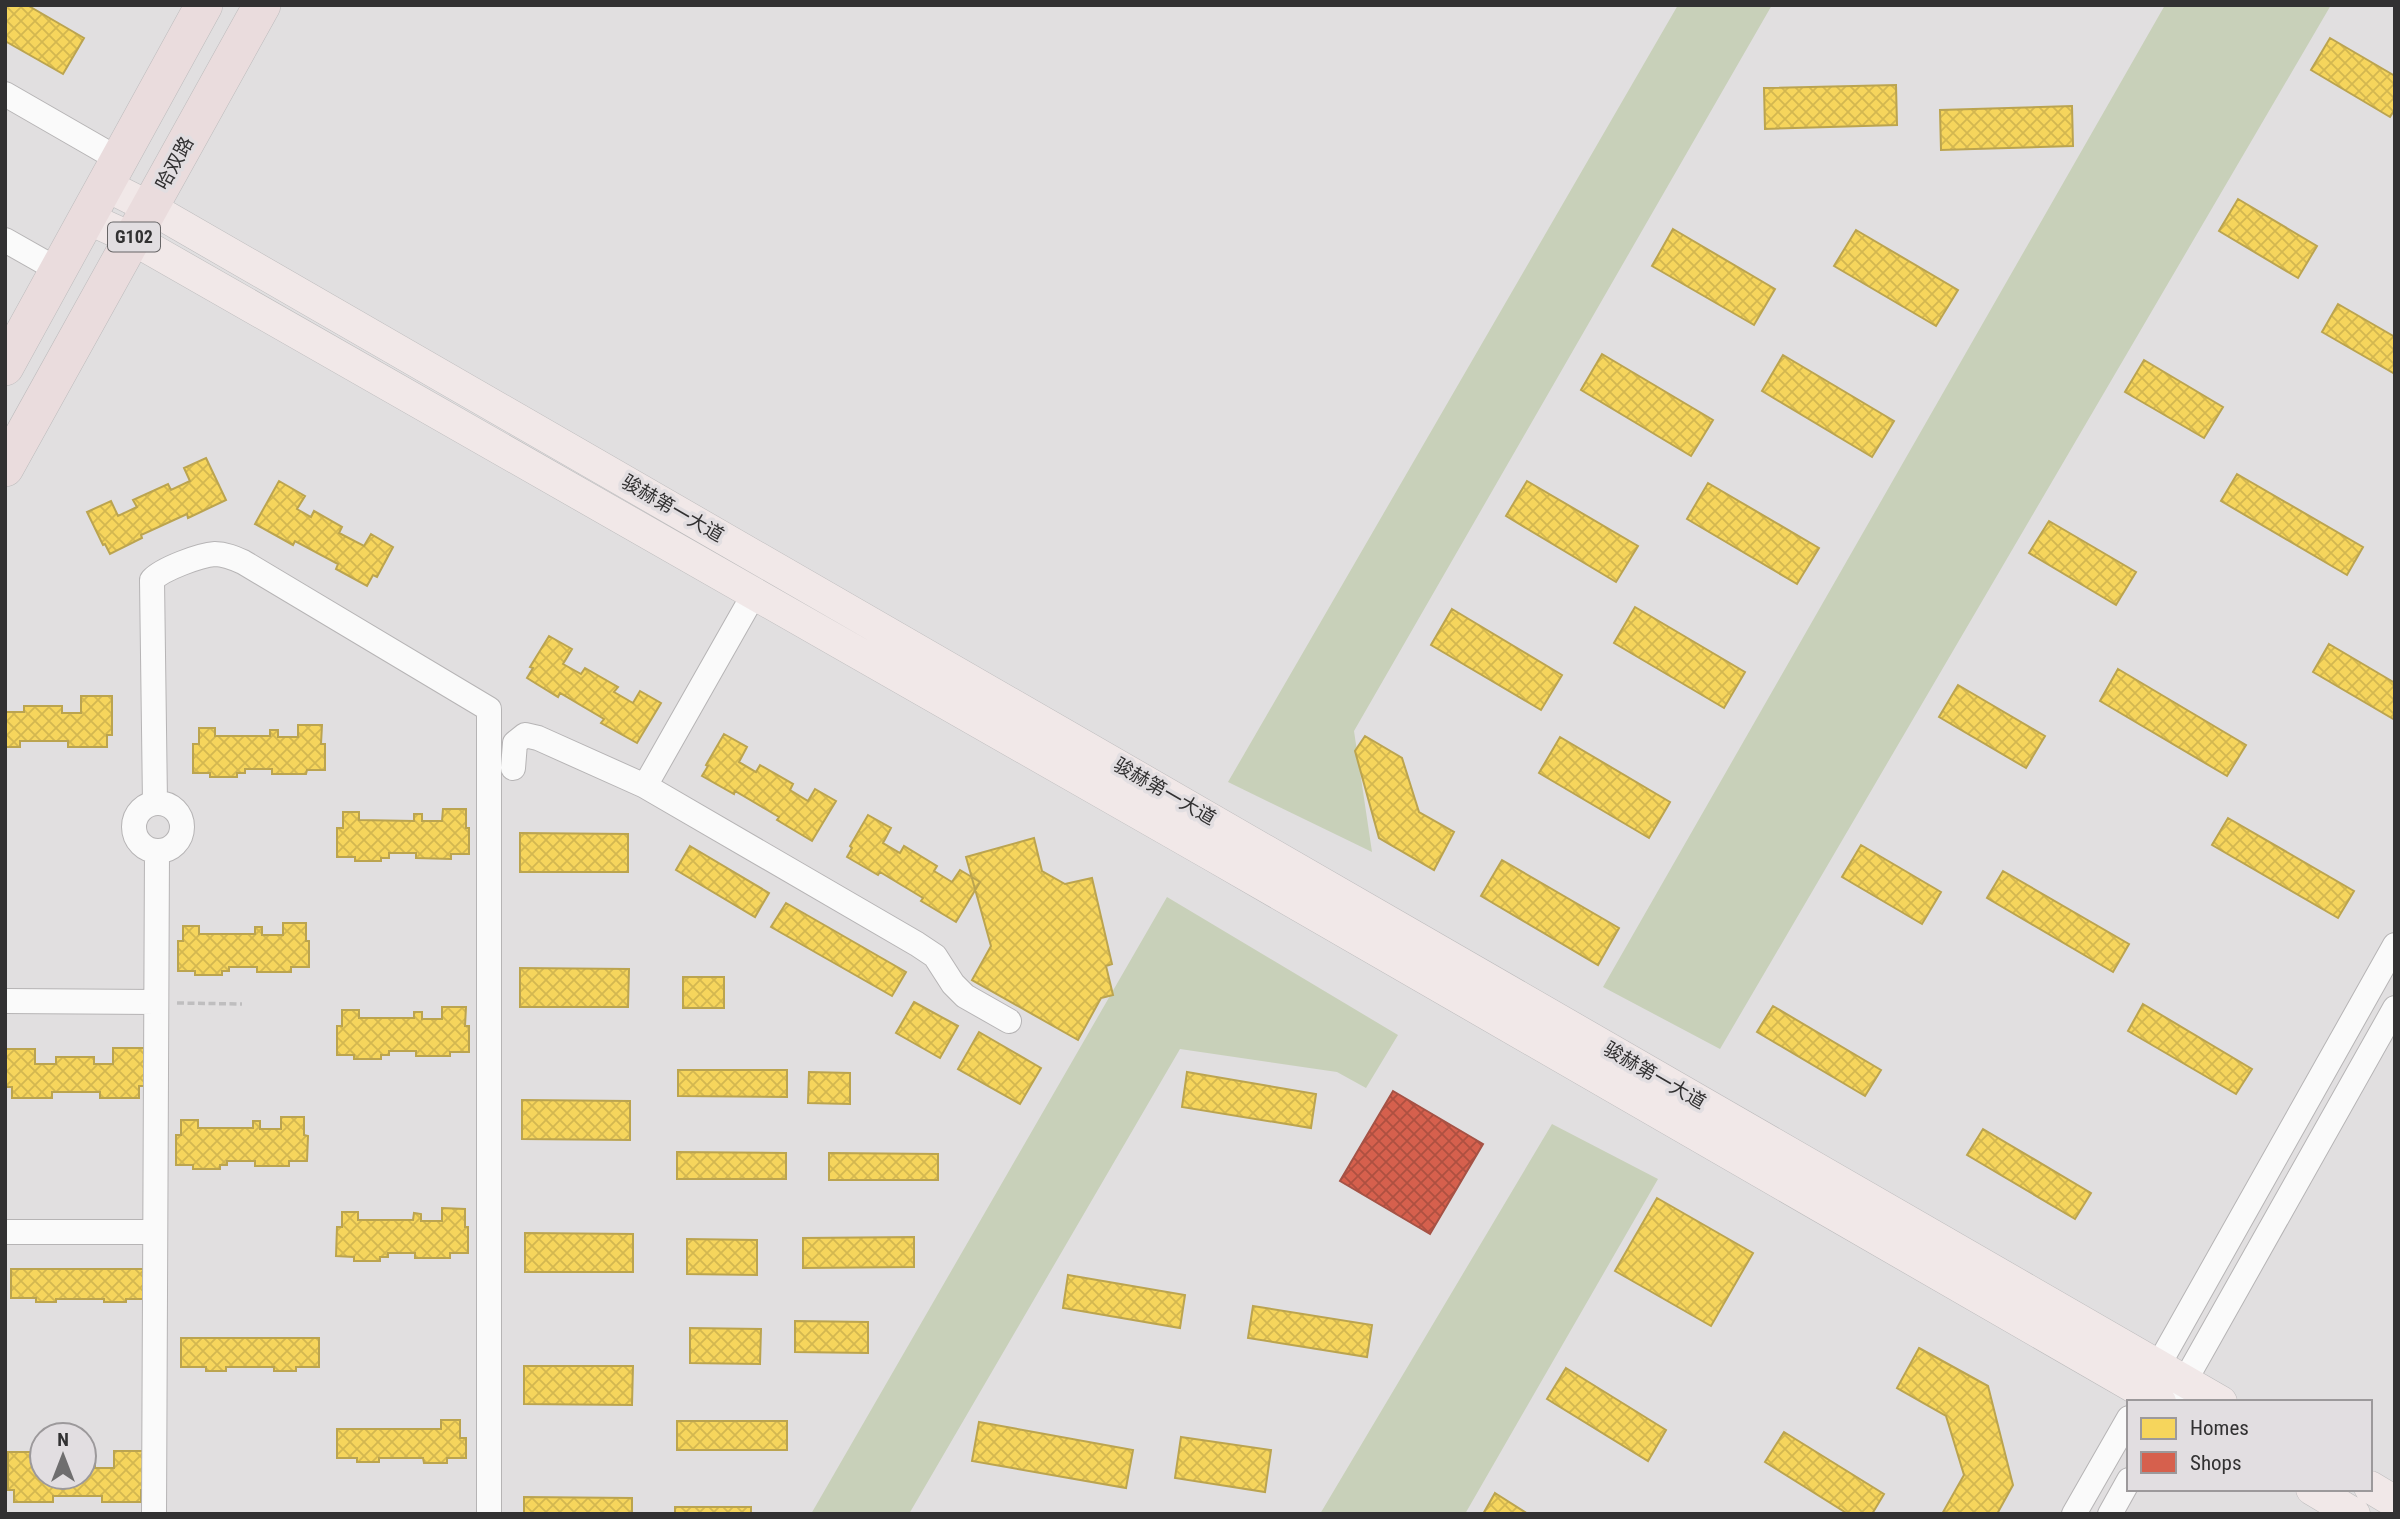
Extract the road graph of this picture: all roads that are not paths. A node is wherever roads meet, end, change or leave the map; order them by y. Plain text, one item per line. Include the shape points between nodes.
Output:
1 (204, 5) edge
2 (262, 5) edge
3 (5, 93) edge
4 (112, 172) junction
5 (149, 207) junction
6 (87, 218) junction
7 (132, 239) junction
8 (5, 240) edge
9 (58, 270) junction
10 (5, 367) edge
11 (5, 468) edge
12 (754, 594) junction
13 (513, 768) dead end
14 (645, 786) junction
15 (155, 803) junction
16 (157, 851) junction
17 (2395, 945) edge
18 (5, 1001) edge
19 (156, 1002) junction
20 (2395, 1008) edge
21 (1009, 1021) dead end
22 (5, 1232) edge
23 (155, 1232) junction
24 (2155, 1394) edge
25 (2204, 1400) edge
26 (2127, 1435) edge
27 (2127, 1484) edge
28 (2372, 1489) edge
29 (2315, 1491) edge
30 (2395, 1502) edge
31 (154, 1514) edge
32 (489, 1514) edge
33 (2074, 1514) edge
34 (2110, 1514) edge
35 (2354, 1514) edge

1 - 4 highway, G102
2 - 5 highway, 哈双路 / G102
3 - 4 street
4 - 5 main road, 骏赫第一大道
4 - 6 highway, G102
5 - 7 highway, 哈双路 / G102
5 - 24 main road, 骏赫第一大道
6 - 7 main road, 骏赫第一大道
6 - 9 highway, G102
7 - 11 highway, 哈双路 / G102
7 - 12 main road, 骏赫第一大道
8 - 9 street
9 - 10 highway, G102
12 - 14 street
12 - 24 main road, 骏赫第一大道
13 - 14 street via 514,743 525,736
14 - 21 street via 917,944 935,956 965,996
15 - 16 street via 141,810 134,824 142,846
15 - 16 street via 176,812 182,826 172,847
15 - 32 street via 152,580 159,572 210,554 243,562 489,709
16 - 19 street
17 - 24 street
18 - 19 street
19 - 23 street
20 - 24 street
22 - 23 street
23 - 31 street
24 - 25 main road, 骏赫第一大道
26 - 33 street
27 - 34 street
28 - 30 main road
29 - 35 main road

